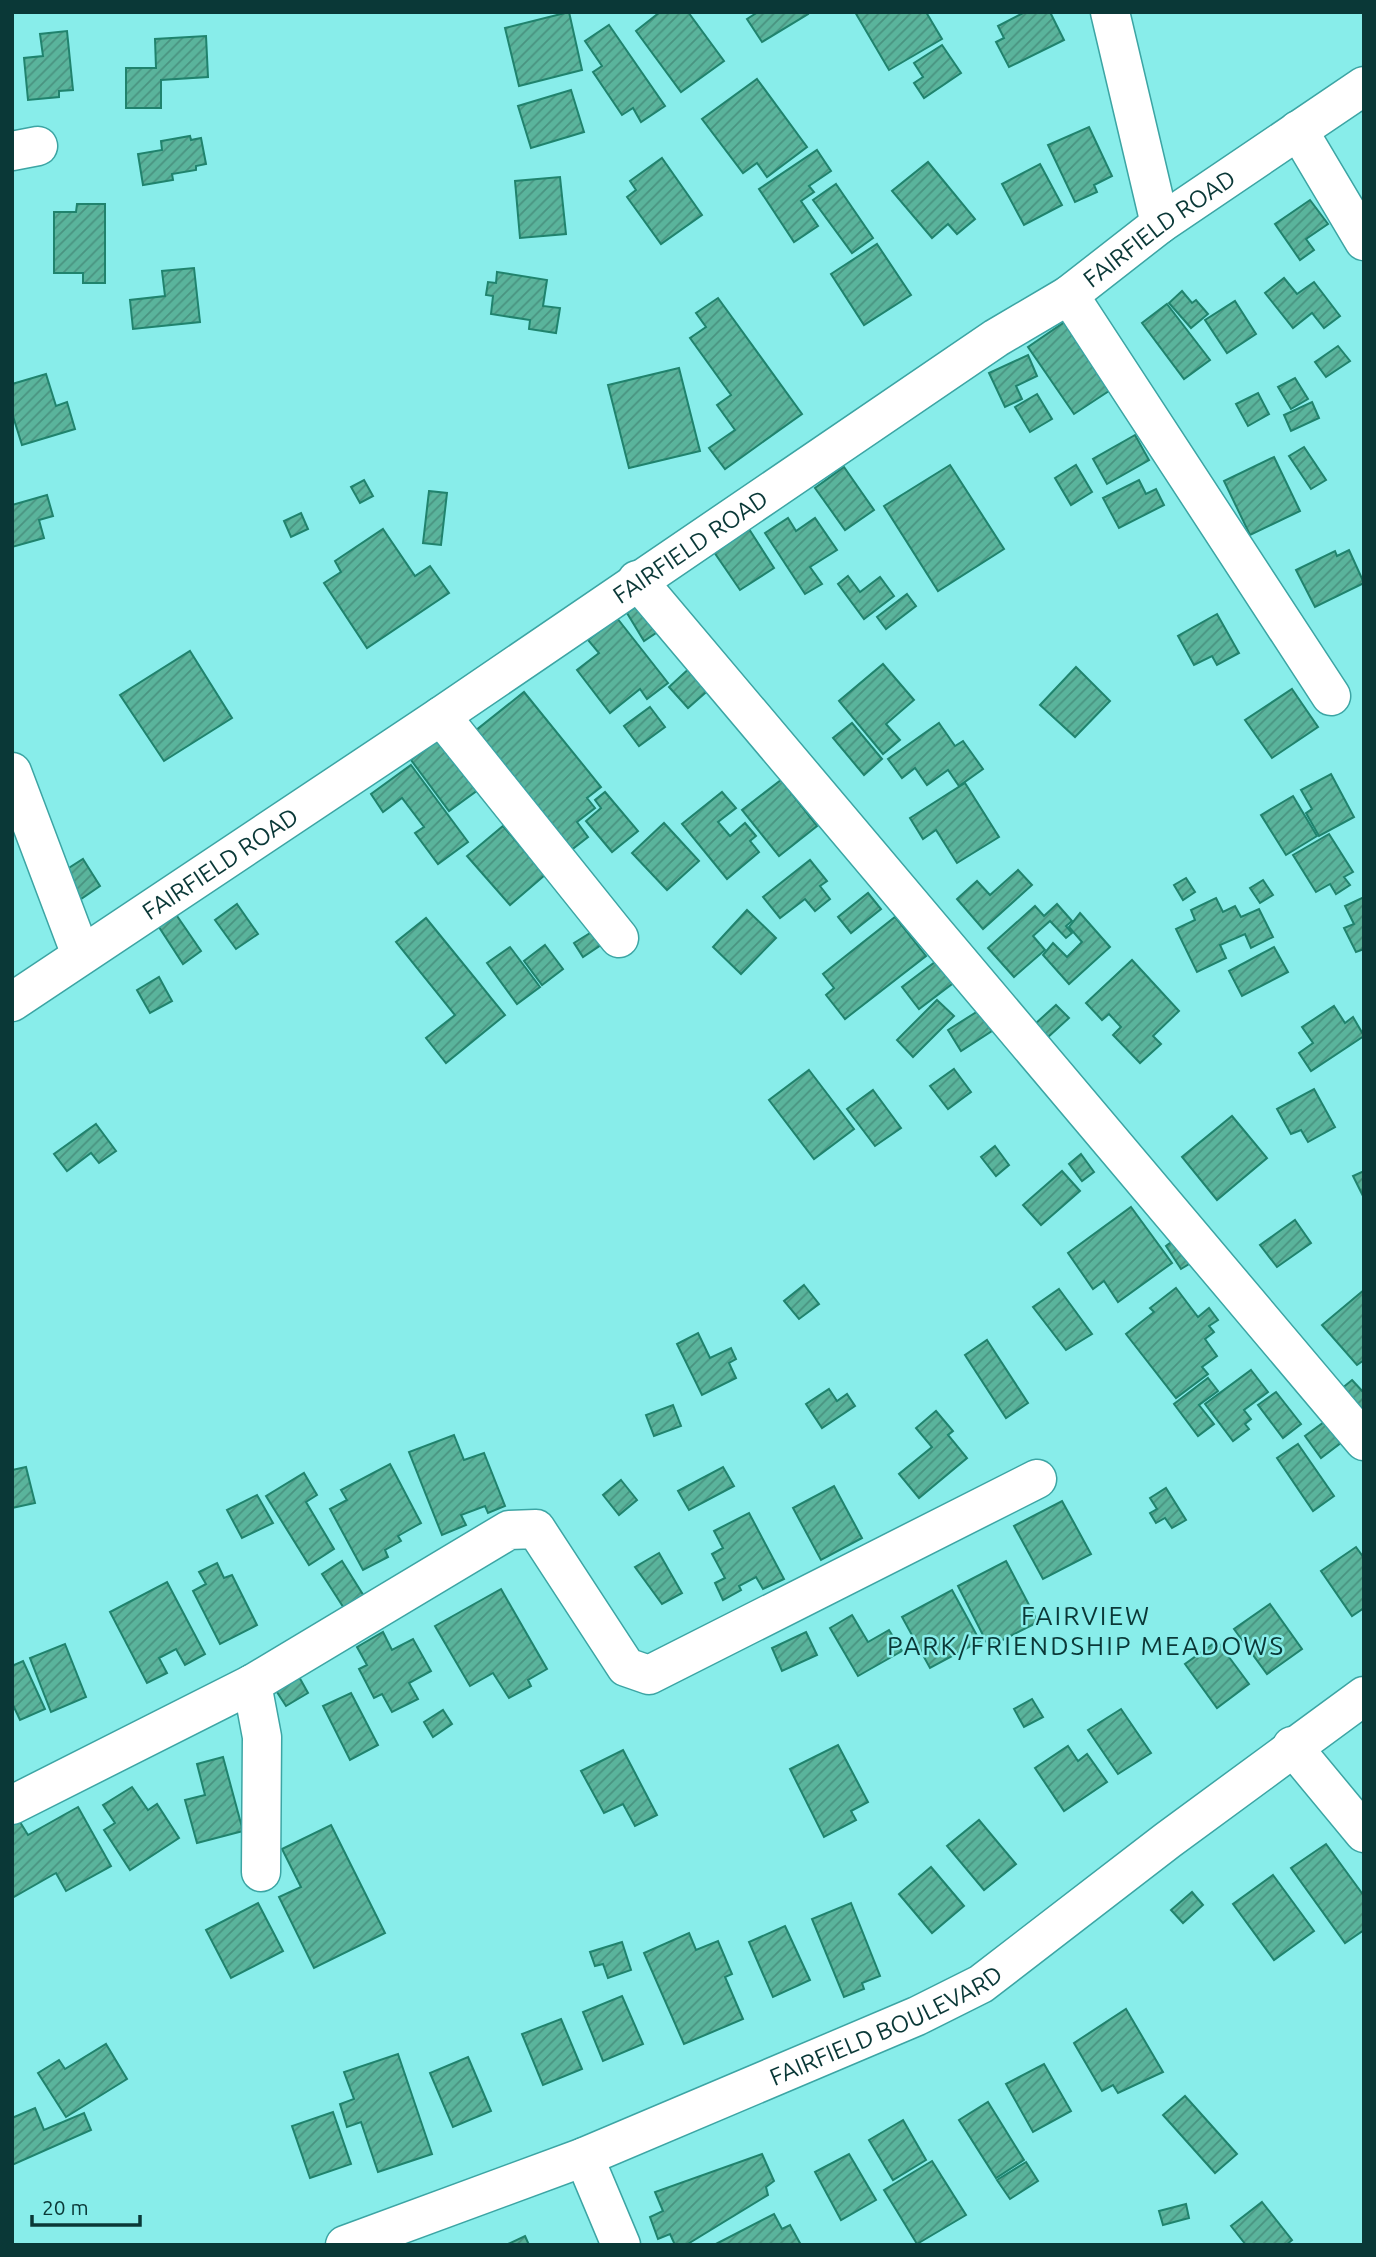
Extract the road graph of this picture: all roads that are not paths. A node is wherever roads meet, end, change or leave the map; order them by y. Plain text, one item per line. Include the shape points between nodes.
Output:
1 (1110, 12) edge
2 (1364, 86) edge
3 (1298, 130) junction
4 (1160, 224) junction
5 (1364, 241) edge
6 (1069, 295) junction
7 (636, 580) junction
8 (1331, 696) dead end
9 (441, 716) junction
10 (12, 772) edge
11 (619, 938) dead end
12 (81, 955) junction
13 (12, 1002) edge
14 (1364, 1441) edge
15 (1037, 1479) dead end
16 (252, 1684) junction
17 (1364, 1696) edge
18 (1292, 1746) junction
19 (12, 1805) edge
20 (1364, 1833) edge
21 (261, 1872) dead end
22 (584, 2157) junction
23 (345, 2245) edge
24 (621, 2245) edge

1 - 4 street
2 - 3 street, FAIRFIELD ROAD
3 - 4 street, FAIRFIELD ROAD
3 - 5 street
4 - 6 street, FAIRFIELD ROAD
6 - 7 street, FAIRFIELD ROAD via 996,338
6 - 8 street
7 - 9 street, FAIRFIELD ROAD
7 - 14 street
9 - 11 street
9 - 12 street, FAIRFIELD ROAD
10 - 12 street
12 - 13 street, FAIRFIELD ROAD
15 - 16 street via 649,1675 626,1667 536,1529 509,1530
16 - 19 street
16 - 21 street via 262,1737
17 - 18 street, FAIRFIELD BOULEVARD
18 - 20 street
18 - 22 street, FAIRFIELD BOULEVARD via 981,1984 917,2016
22 - 23 street, FAIRFIELD BOULEVARD
22 - 24 street

